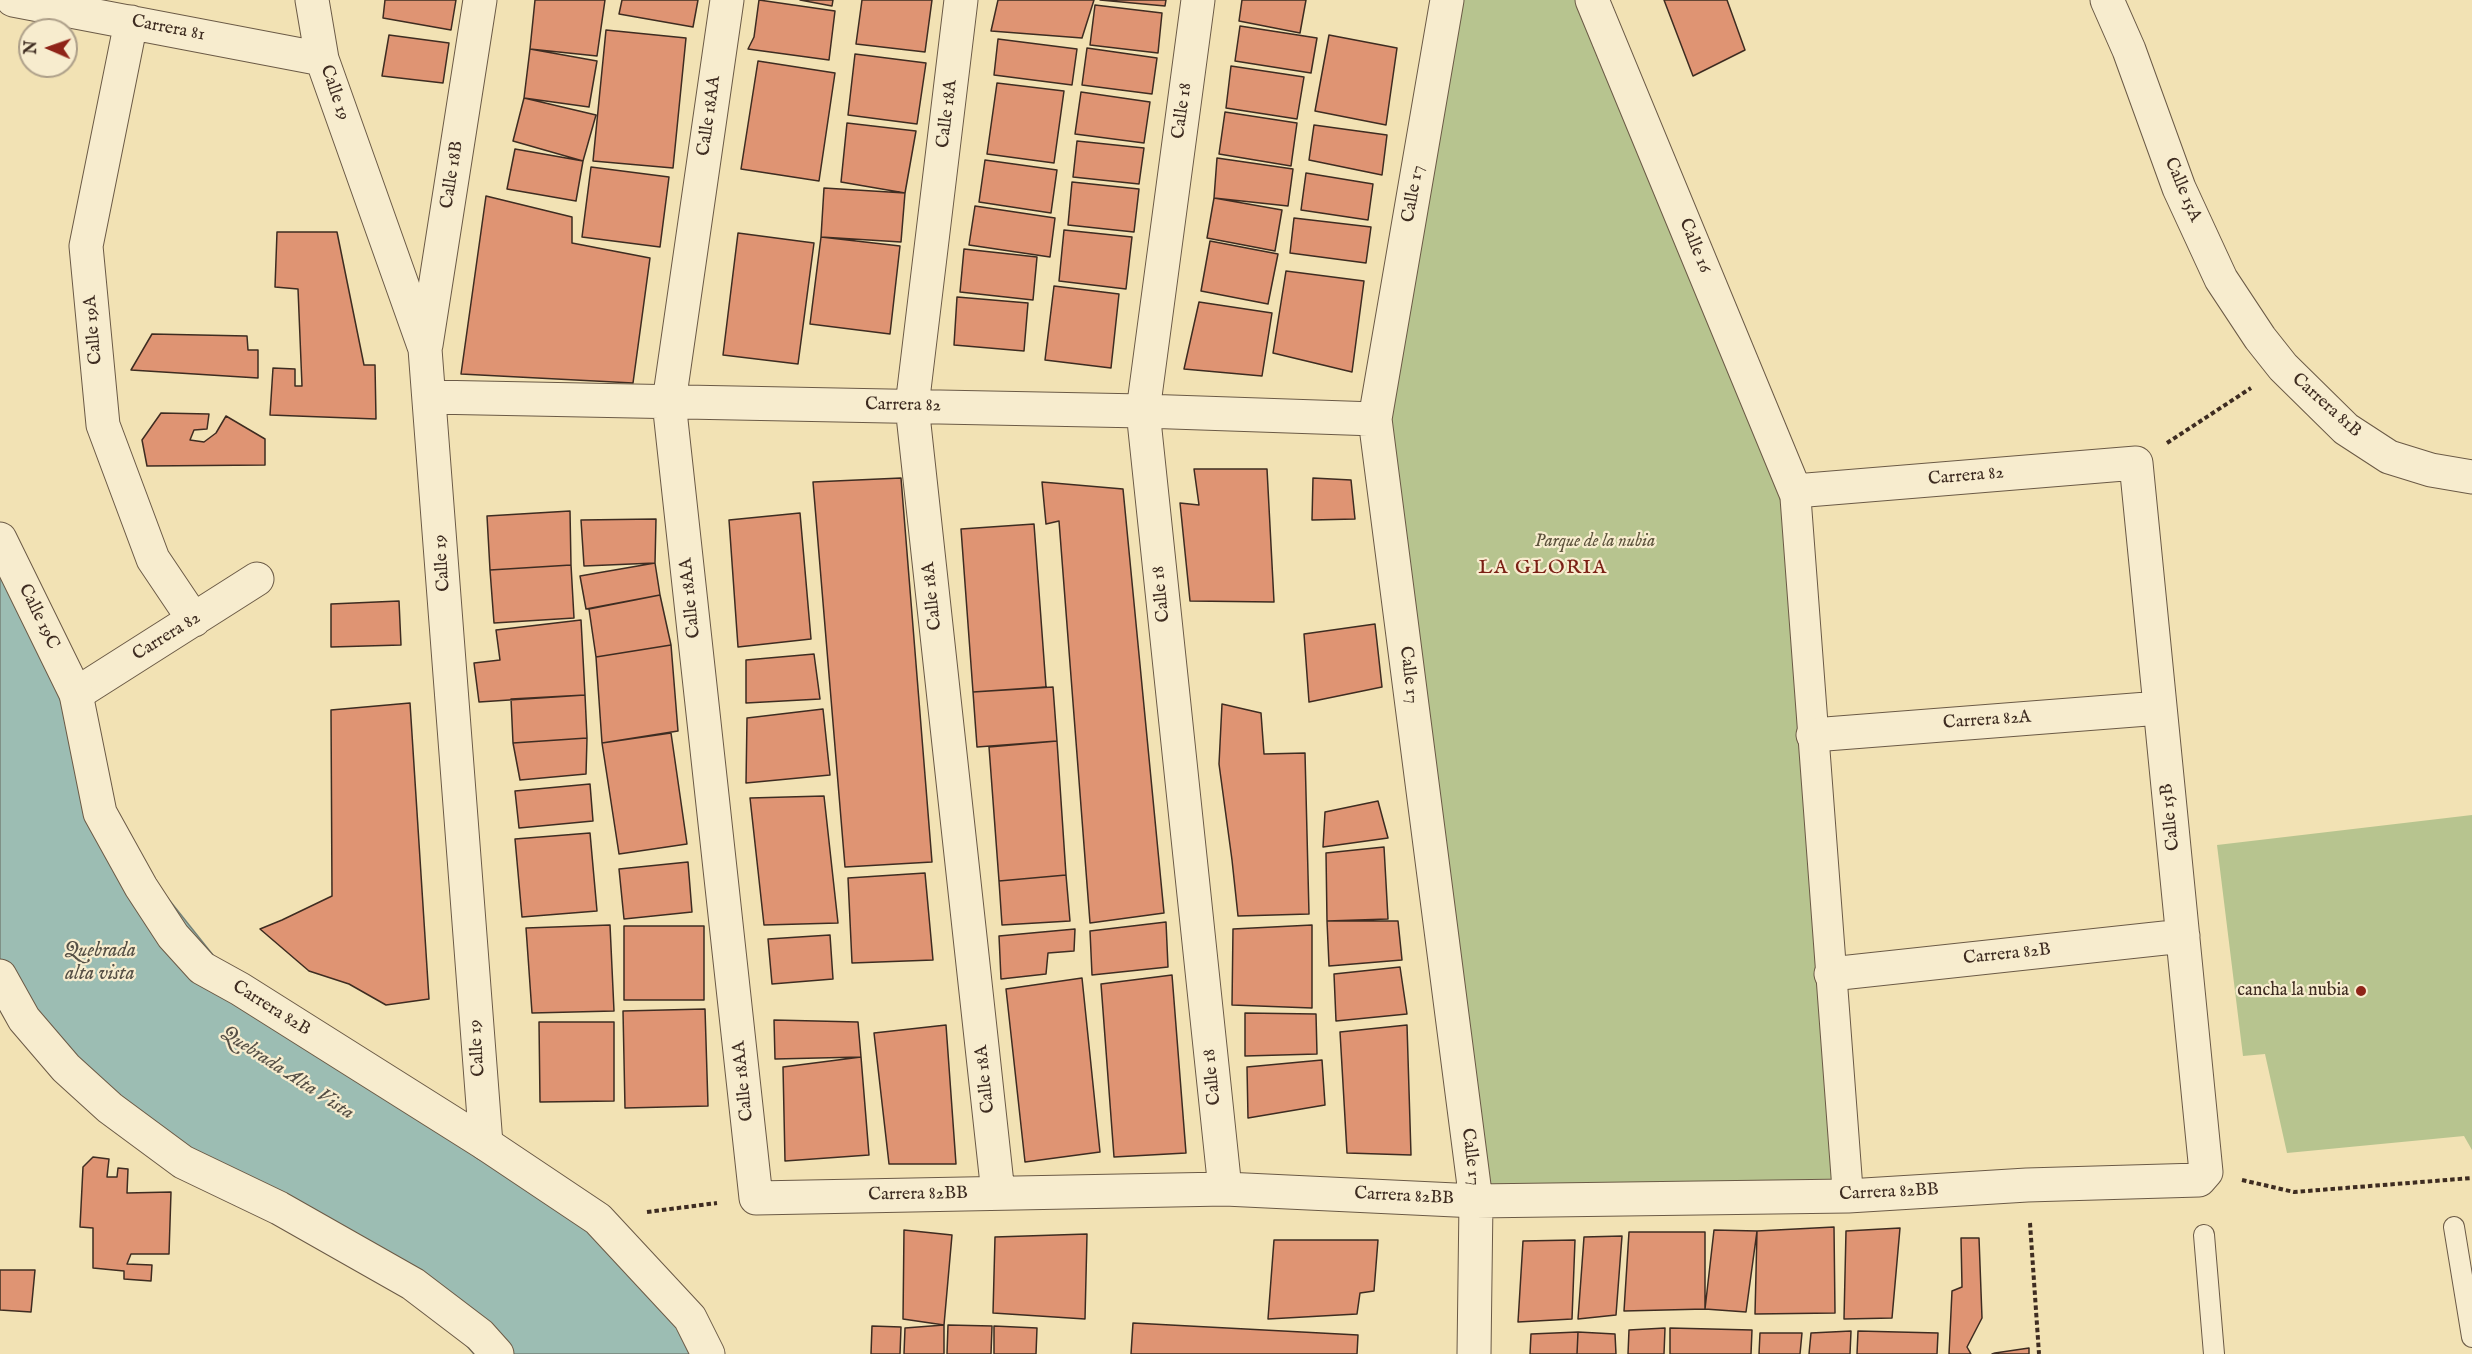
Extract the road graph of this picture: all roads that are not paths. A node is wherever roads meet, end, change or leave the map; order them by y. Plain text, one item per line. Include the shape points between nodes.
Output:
1 (14, 0) edge
2 (312, 0) edge
3 (480, 0) edge
4 (727, 0) edge
5 (961, 0) edge
6 (1198, 0) edge
7 (1447, 0) edge
8 (1592, 0) edge
9 (2107, 0) edge
10 (131, 22) junction
11 (322, 59) junction
12 (426, 349) junction
13 (2283, 367) joint
14 (430, 397) junction
15 (669, 402) junction
16 (912, 406) junction
17 (1143, 411) junction
18 (1375, 419) junction
19 (2136, 463) joint
20 (2472, 477) edge
21 (1795, 491) junction
22 (0, 539) edge
23 (257, 579) dead end
24 (194, 620) junction
25 (76, 694) junction
26 (2160, 708) junction
27 (1813, 735) junction
28 (2183, 936) junction
29 (1831, 974) junction
30 (0, 976) edge
31 (486, 1144) junction
32 (2206, 1172) joint
33 (1225, 1189) junction
34 (998, 1193) junction
35 (1848, 1196) junction
36 (756, 1198) joint
37 (1476, 1201) junction
38 (2454, 1227) dead end
39 (2204, 1235) dead end
40 (2472, 1337) edge
41 (488, 1345) edge
42 (708, 1354) edge
43 (1474, 1354) edge
44 (2214, 1354) edge

1 - 10 street, Carrera 81
2 - 11 street, Calle 19
3 - 12 street, Calle 18B
4 - 15 street, Calle 18AA
5 - 16 street, Calle 18A
6 - 17 street, Calle 18
7 - 18 street, Calle 17
8 - 21 street, Calle 16
9 - 13 street, Calle 15A via 2179,188 2221,279
10 - 11 street, Carrera 81
10 - 24 street, Calle 19A via 86,246 103,425 153,559
11 - 12 street, Calle 19
12 - 14 street, Calle 19
13 - 20 street, Carrera 81B via 2346,429 2389,457
14 - 15 street, Carrera 82
14 - 31 street, Calle 19
15 - 16 street, Carrera 82
15 - 36 street, Calle 18AA
16 - 17 street, Carrera 82
16 - 34 street, Calle 18A
17 - 18 street, Carrera 82
17 - 33 street, Calle 18
18 - 37 street, Calle 17
19 - 21 street, Carrera 82
19 - 26 street, Calle 15B
21 - 27 street
22 - 25 street, Calle 19C
23 - 24 street, Carrera 82
24 - 25 street, Carrera 82
25 - 31 street, Carrera 82B via 100,813 172,936 202,968
26 - 27 street, Carrera 82A
26 - 28 street, Calle 15B
27 - 29 street
28 - 29 street, Carrera 82B
28 - 32 street, Calle 15B
29 - 35 street
30 - 41 street via 24,1019 66,1068 110,1108 183,1162 279,1208 413,1284
31 - 42 street, Carrera 82B via 598,1219 690,1318
32 - 35 street, Carrera 82BB via 2199,1180
33 - 34 street, Carrera 82BB
33 - 37 street, Carrera 82BB
34 - 36 street, Carrera 82BB
35 - 37 street, Carrera 82BB
37 - 43 street, Calle 17
38 - 40 lane
39 - 44 lane

